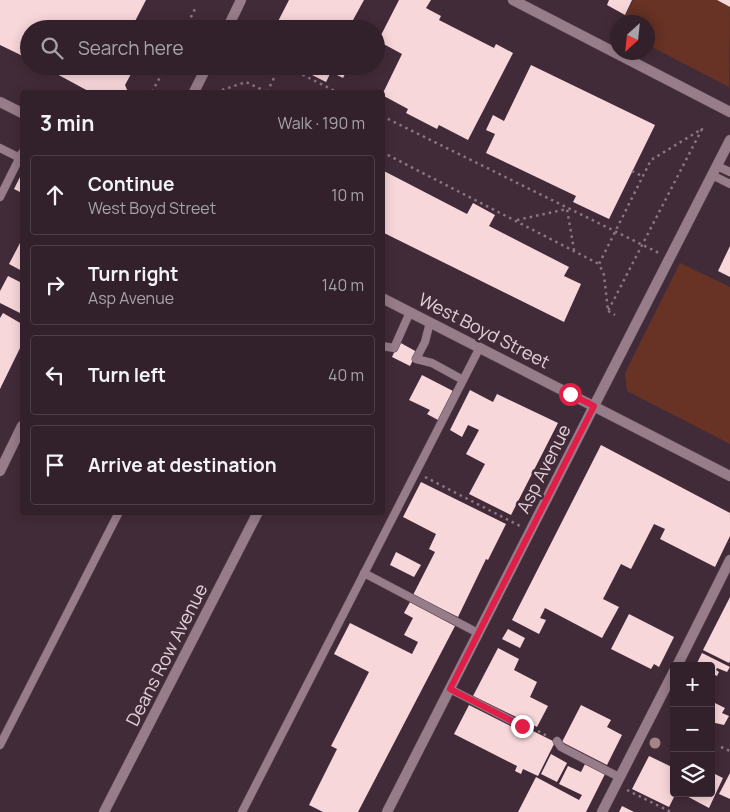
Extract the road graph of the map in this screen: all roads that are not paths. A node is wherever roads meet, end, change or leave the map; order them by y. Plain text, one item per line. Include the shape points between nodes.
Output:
1 (241, 0) edge
2 (513, 0) edge
3 (231, 20) edge
4 (202, 75) edge
5 (195, 90) edge
6 (0, 102) edge
7 (20, 112) edge
8 (730, 112) edge
9 (730, 140) edge
10 (0, 148) edge
11 (20, 155) edge
12 (20, 157) edge
13 (715, 170) junction
14 (730, 172) edge
15 (730, 184) edge
16 (0, 197) edge
17 (385, 300) edge
18 (410, 312) junction
19 (430, 322) junction
20 (385, 346) edge
21 (480, 347) junction
22 (464, 380) junction
23 (594, 406) junction
24 (20, 430) edge
25 (0, 470) edge
26 (730, 476) edge
27 (117, 515) edge
28 (256, 515) edge
29 (730, 560) edge
30 (364, 573) junction
31 (478, 633) junction
32 (678, 662) edge
33 (670, 679) edge
34 (450, 689) junction
35 (529, 727) road end
36 (557, 741) road end
37 (0, 745) edge
38 (618, 781) junction
39 (104, 812) edge
40 (242, 812) edge
41 (387, 812) edge
42 (602, 812) edge

1 - 3 street
2 - 8 street
4 - 5 street
6 - 7 street
9 - 13 street, Asp Avenue
10 - 11 lane
12 - 16 lane
13 - 14 lane
13 - 15 lane
13 - 23 street, Asp Avenue
17 - 18 street, West Boyd Street
18 - 19 street, West Boyd Street
18 - 20 lane via 394,348
19 - 21 street, West Boyd Street
19 - 22 lane via 416,359 432,363
21 - 22 lane
21 - 23 street, West Boyd Street
22 - 30 lane
23 - 26 street, West Boyd Street
23 - 31 street, Asp Avenue
24 - 25 street
27 - 37 lane
28 - 39 street, Deans Row Avenue
29 - 32 street
30 - 31 lane
30 - 40 lane
31 - 34 street, Asp Avenue
33 - 38 street
34 - 35 lane
34 - 41 street, Asp Avenue
36 - 38 lane via 561,747
38 - 42 street

